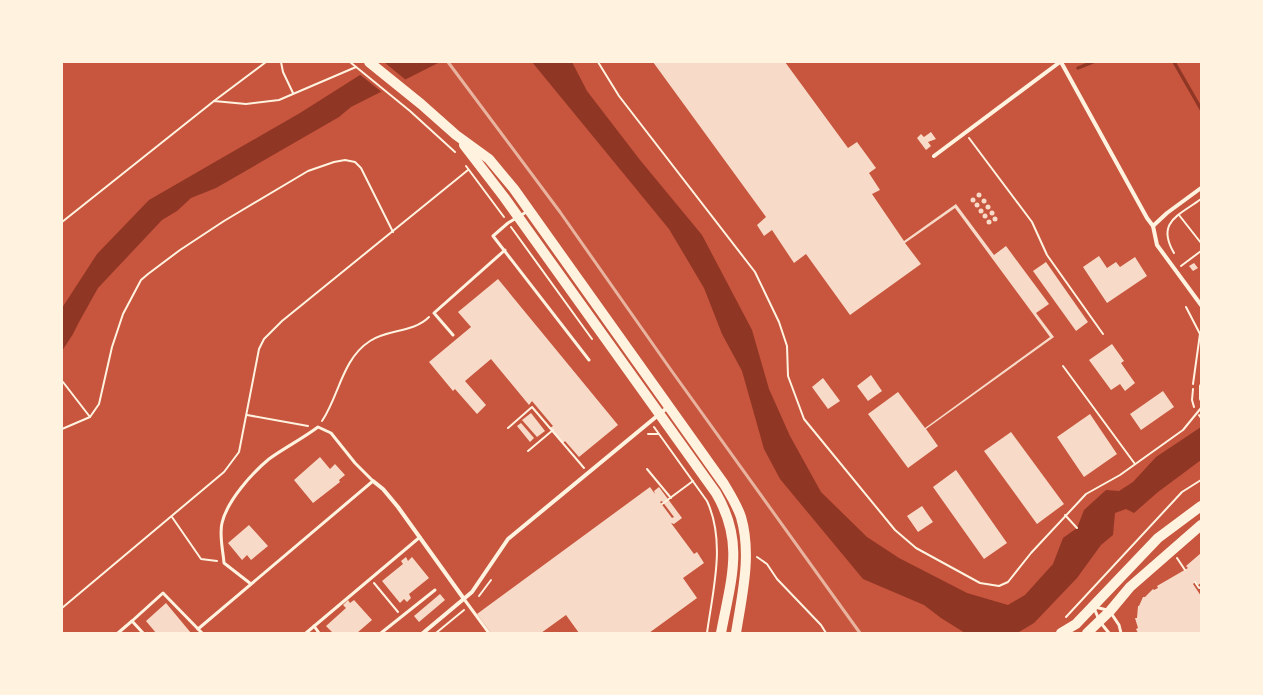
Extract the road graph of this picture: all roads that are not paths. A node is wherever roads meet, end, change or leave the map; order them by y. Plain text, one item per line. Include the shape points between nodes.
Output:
1 (369, 62) edge
2 (1061, 62) edge
3 (456, 135) junction
4 (934, 156) dead end
5 (1201, 188) edge
6 (528, 211) junction
7 (518, 218) junction
8 (1153, 226) junction
9 (505, 250) junction
10 (1201, 306) edge
11 (453, 335) dead end
12 (588, 360) dead end
13 (1201, 386) edge
14 (1201, 399) edge
15 (668, 407) junction
16 (660, 415) junction
17 (373, 481) junction
18 (1201, 506) edge
19 (1201, 525) edge
20 (420, 537) junction
21 (251, 584) junction
22 (436, 590) dead end
23 (464, 599) junction
24 (1093, 607) junction
25 (1110, 611) junction
26 (132, 621) junction
27 (1100, 622) junction
28 (314, 626) junction
29 (198, 628) junction
30 (118, 633) edge
31 (143, 633) edge
32 (202, 633) edge
33 (306, 633) edge
34 (319, 633) edge
35 (381, 633) edge
36 (423, 633) edge
37 (489, 633) edge
38 (722, 633) edge
39 (736, 633) edge
40 (1061, 633) edge
41 (1087, 633) edge
42 (1109, 633) edge
43 (1121, 633) edge

1 - 3 main road
2 - 4 street
2 - 8 street
3 - 6 main road via 489,159
3 - 7 main road
5 - 8 street
6 - 7 lane
6 - 15 main road
7 - 9 lane via 493,236
7 - 16 main road
8 - 10 street via 1157,245
9 - 11 lane via 434,313
9 - 12 lane
13 - 14 street
15 - 16 street
15 - 39 main road via 724,484 740,516 745,535 746,562
16 - 23 street via 508,539 501,546 480,583
16 - 38 main road via 716,493 730,521 734,554
17 - 20 street via 384,489
17 - 21 lane
17 - 21 lane via 331,433 318,427 269,460 232,500 222,523 224,563
18 - 24 main road via 1158,538
19 - 25 main road via 1130,587
20 - 23 street
20 - 28 lane
21 - 29 lane
22 - 35 lane
23 - 36 street
23 - 37 lane
24 - 25 lane
24 - 27 lane
24 - 40 main road via 1076,624
25 - 27 main road
25 - 43 lane
26 - 29 lane via 162,593
26 - 30 lane
26 - 31 lane
27 - 41 main road
27 - 42 lane
28 - 33 lane
28 - 34 lane
29 - 32 lane

